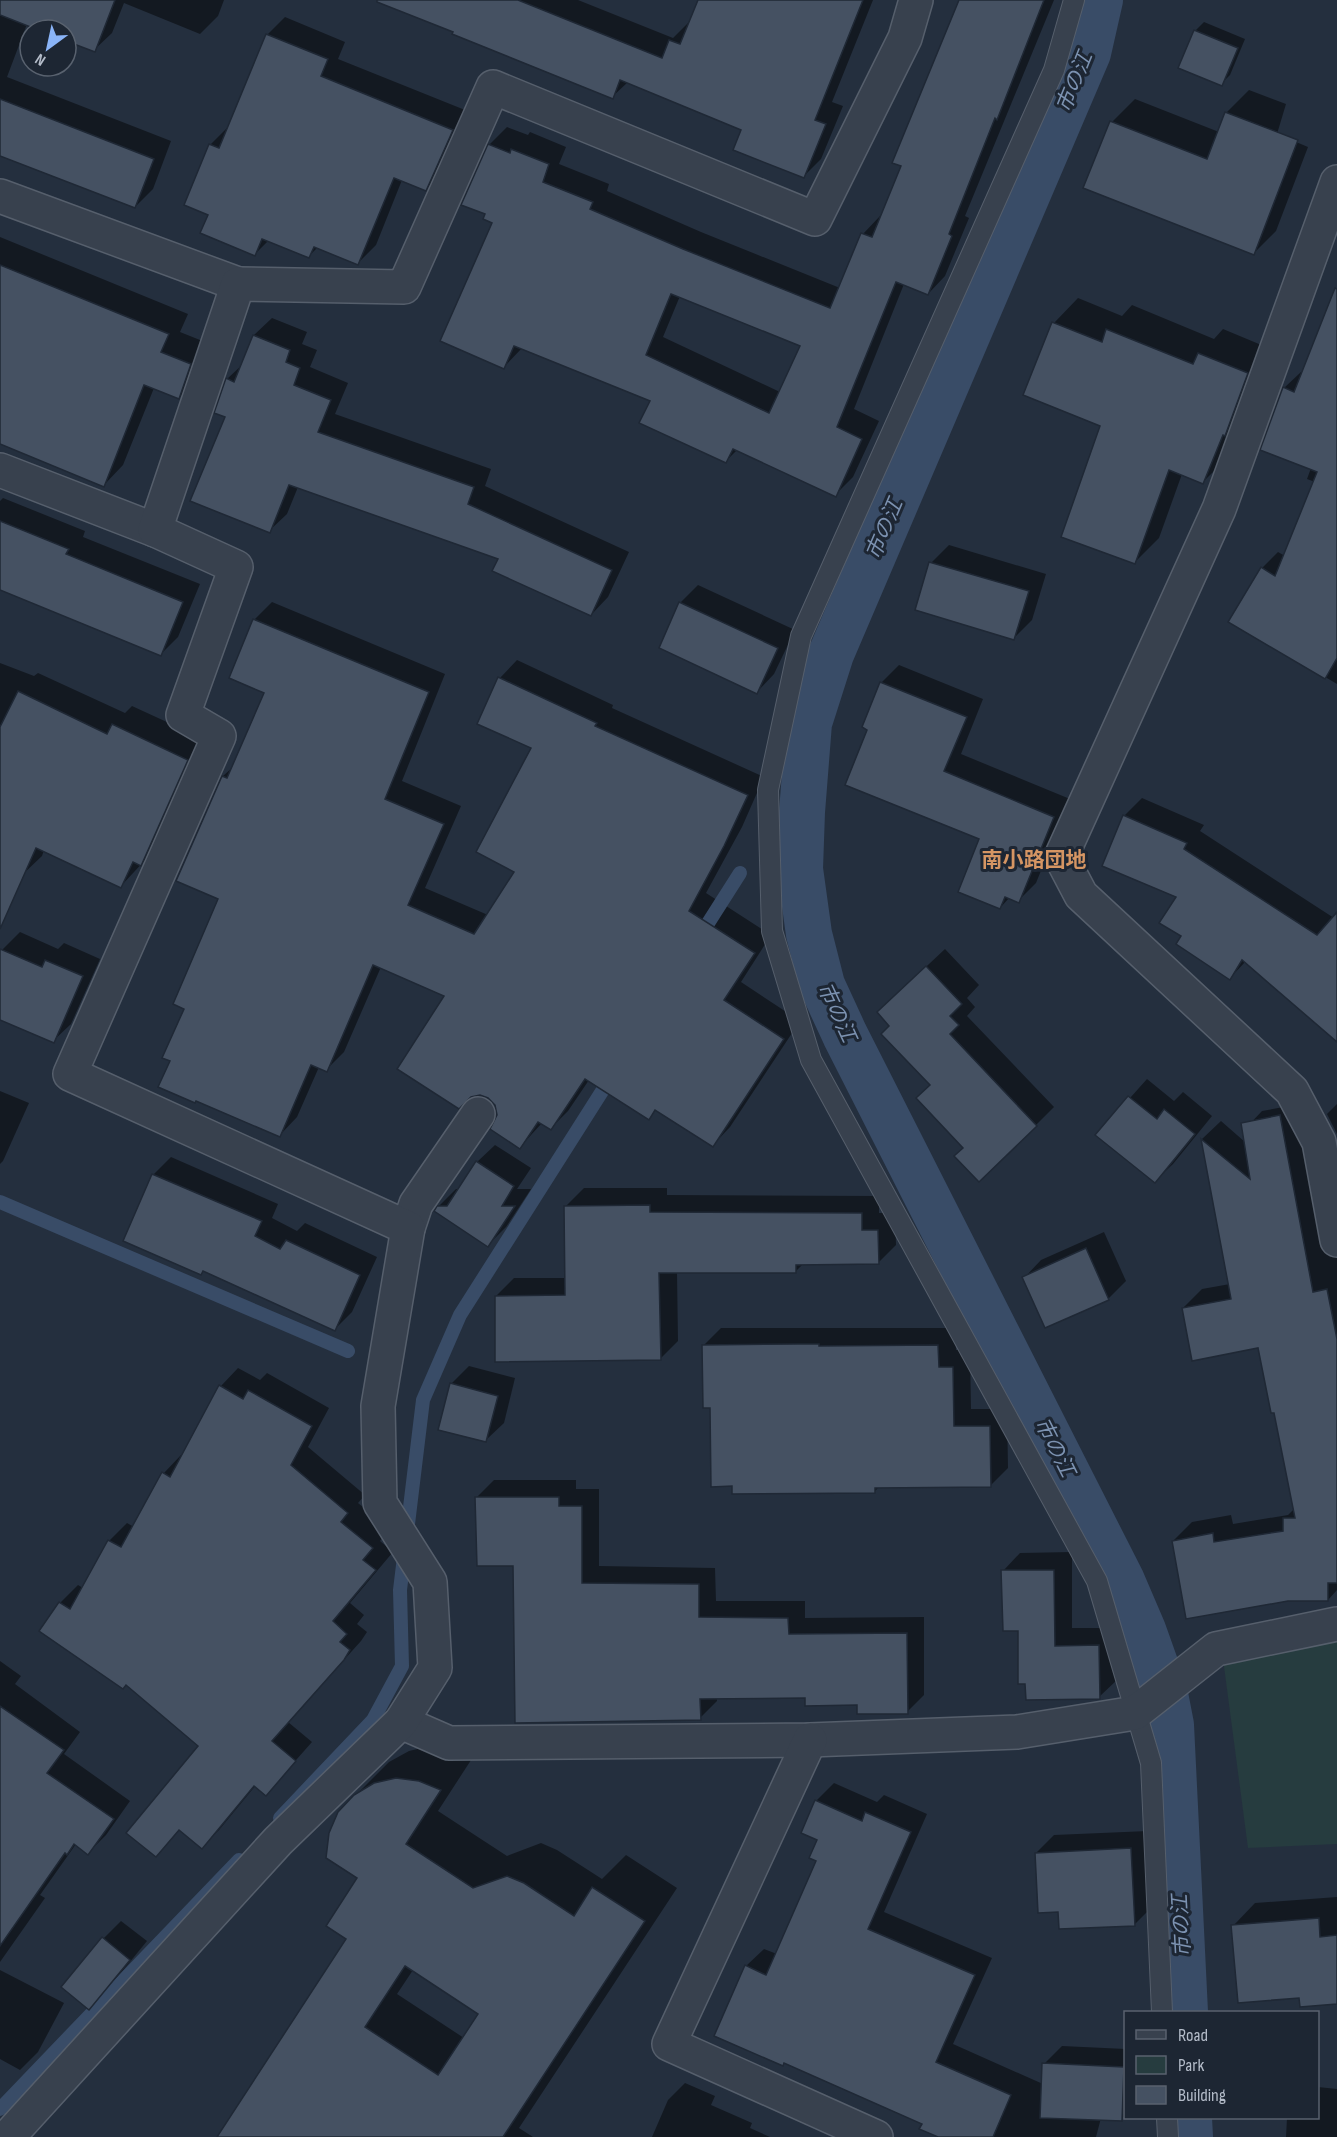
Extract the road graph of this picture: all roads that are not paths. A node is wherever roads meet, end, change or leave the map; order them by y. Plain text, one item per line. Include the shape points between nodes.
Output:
1 (916, 0) edge
2 (1074, 0) edge
3 (1337, 182) edge
4 (0, 196) edge
5 (238, 284) junction
6 (0, 470) edge
7 (155, 531) junction
8 (478, 1114) dead end
9 (408, 1228) junction
10 (1337, 1240) edge
11 (1337, 1624) edge
12 (1135, 1713) junction
13 (401, 1722) junction
14 (810, 1740) junction
15 (1162, 2011) edge
16 (1167, 2119) edge
17 (8, 2137) edge
18 (876, 2137) edge
19 (1168, 2137) edge

1 - 5 street via 905,38 815,219 493,87 404,287
2 - 12 lane via 1054,70 801,636 768,790 772,931 811,1060 1097,1581
3 - 10 street via 1219,509 1062,857 1081,895 1292,1091 1319,1142
4 - 5 street
5 - 7 street
6 - 7 street
7 - 9 street via 236,567 183,715 219,736 70,1074
8 - 9 street via 416,1204
9 - 13 street via 378,1406 380,1503 430,1582 435,1668
11 - 12 street via 1216,1649
12 - 14 street via 1017,1732
12 - 15 lane via 1151,1762
13 - 14 street via 449,1743
13 - 17 street via 278,1841
14 - 18 street via 669,2044
16 - 19 lane

